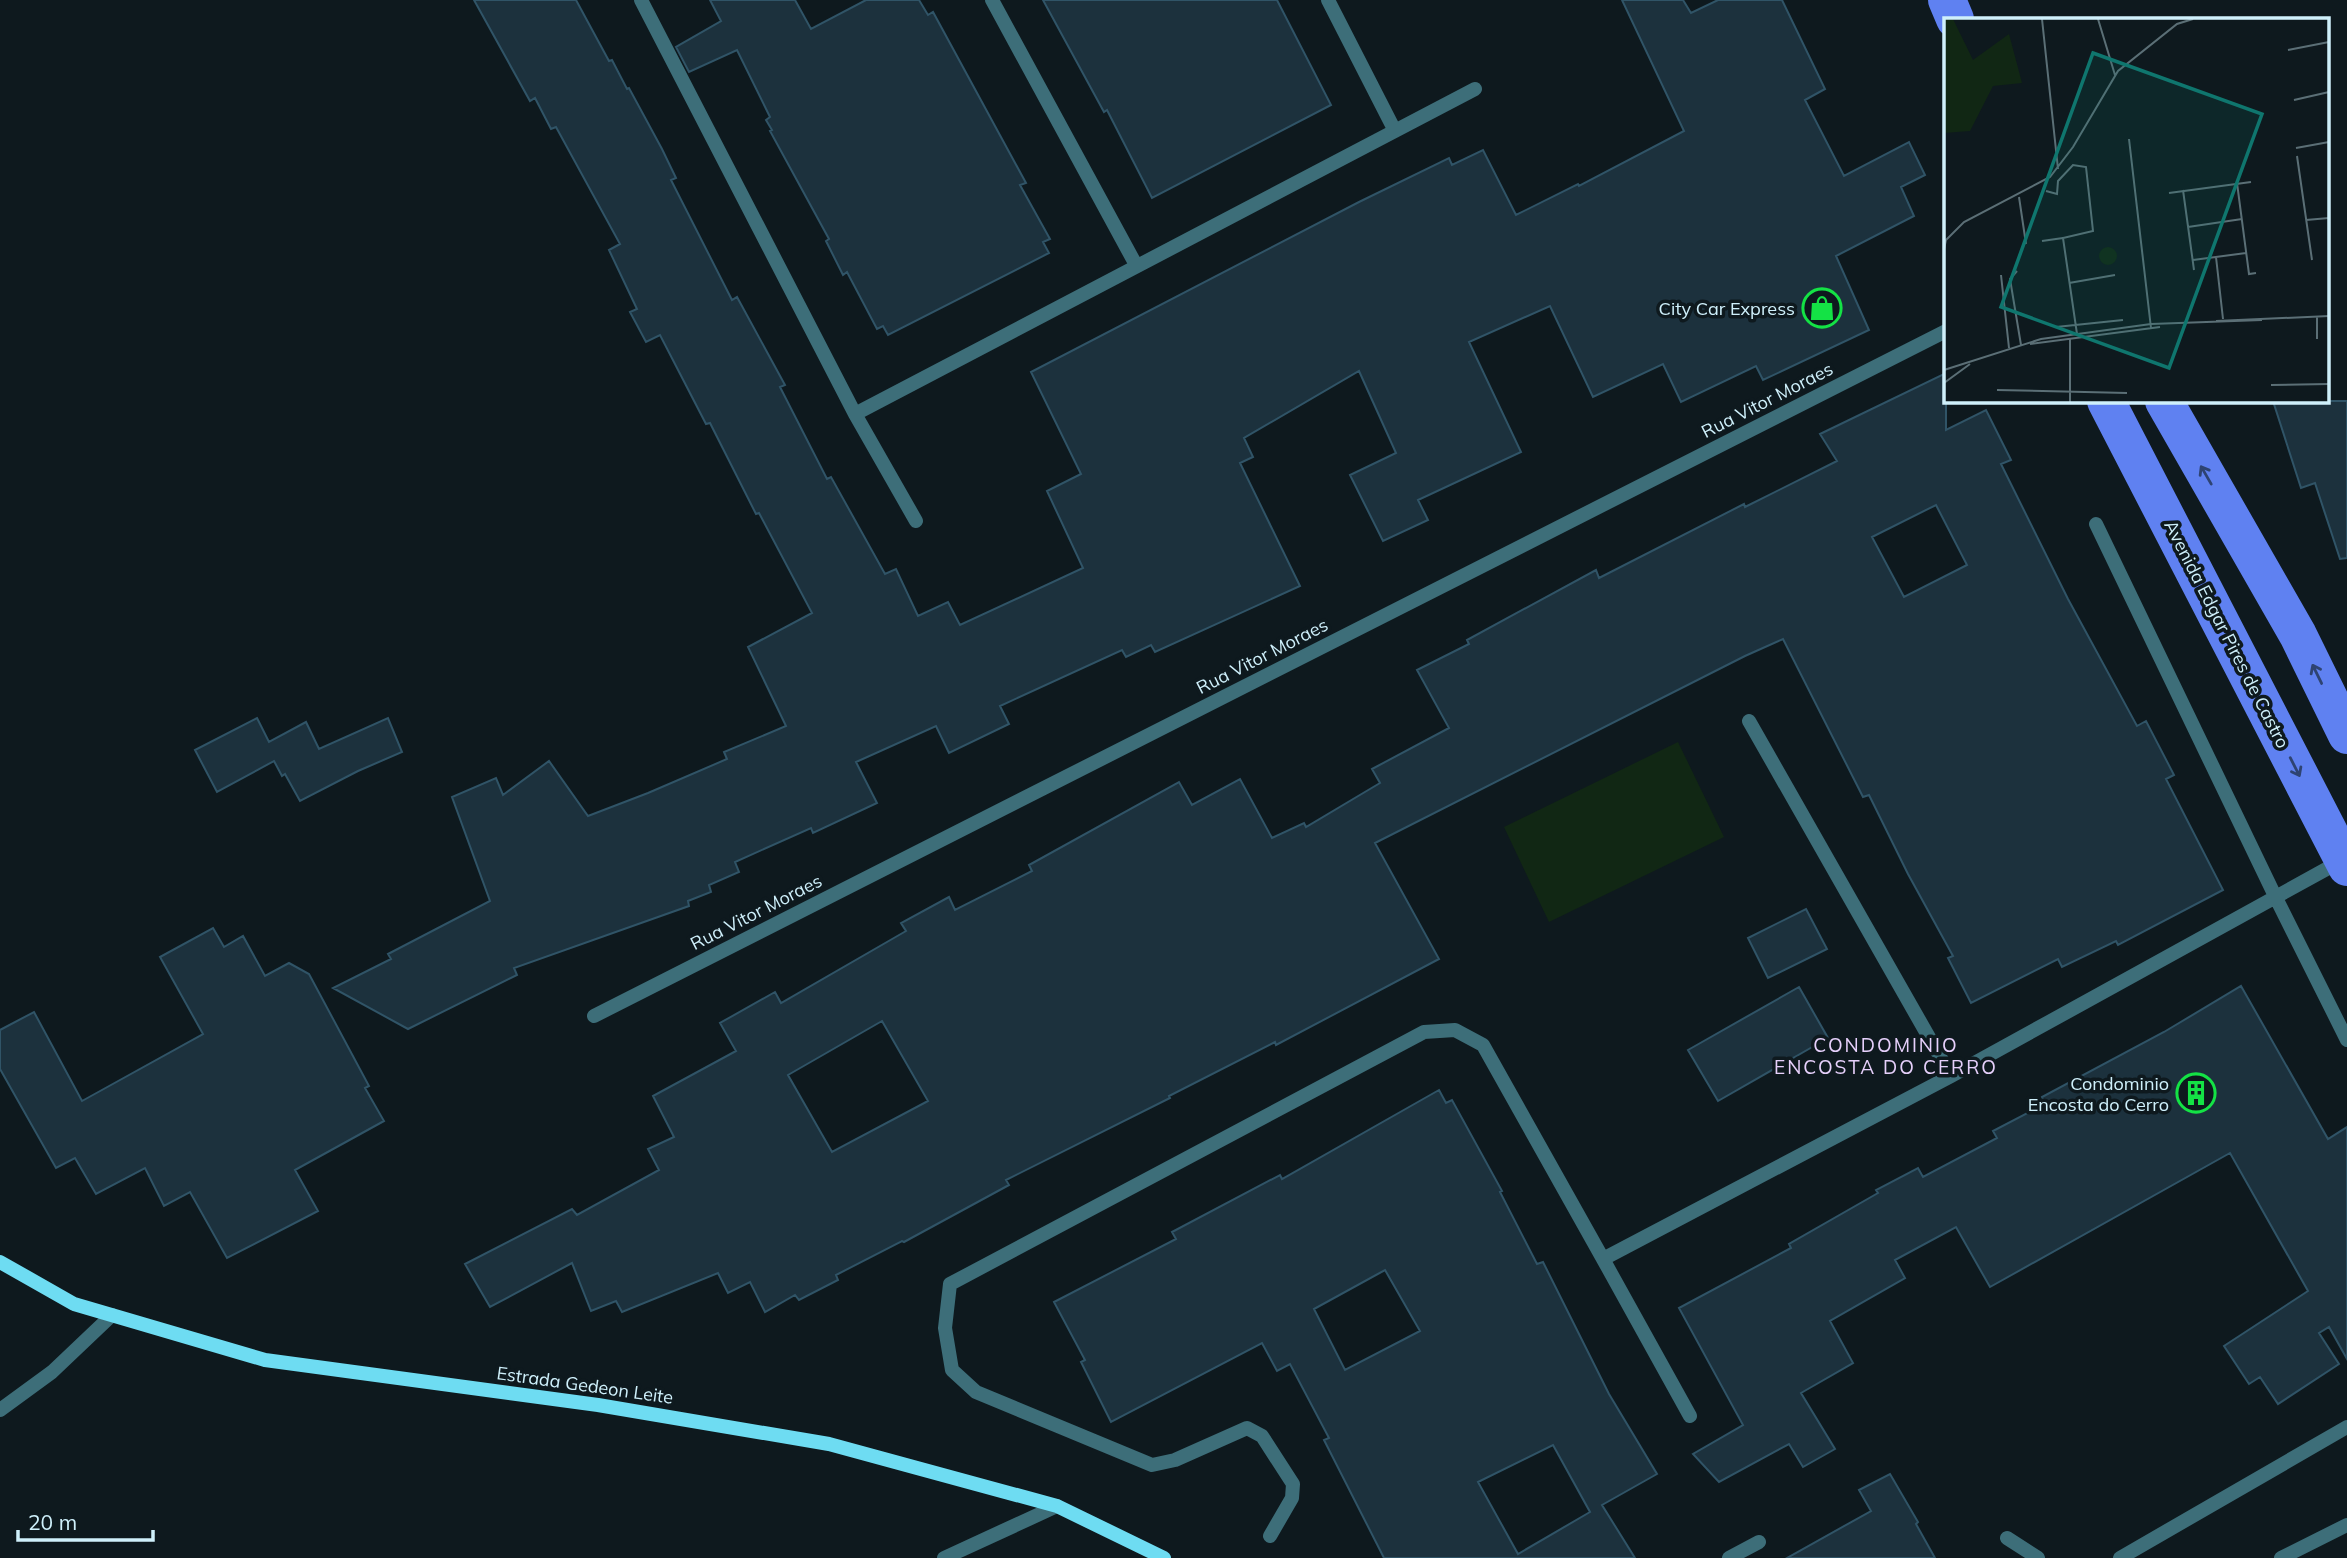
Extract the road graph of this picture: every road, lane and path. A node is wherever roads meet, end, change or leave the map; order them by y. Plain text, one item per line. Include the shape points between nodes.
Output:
1 (641, 0) edge
2 (992, 0) edge
3 (1328, 0) edge
4 (1947, 0) edge
5 (1955, 18) edge
6 (1475, 89) dead end
7 (1395, 131) junction
8 (1136, 265) junction
9 (1944, 332) edge
10 (2107, 402) edge
11 (2165, 402) edge
12 (855, 414) junction
13 (916, 521) dead end
14 (2096, 524) dead end
15 (1749, 721) dead end
16 (2347, 735) edge
17 (2345, 863) edge
18 (2275, 896) junction
19 (594, 1016) dead end
20 (2347, 1040) edge
21 (1951, 1076) junction
22 (1603, 1259) junction
23 (0, 1262) edge
24 (112, 1315) junction
25 (0, 1410) edge
26 (1690, 1416) dead end
27 (2347, 1427) edge
28 (1057, 1506) junction
29 (2347, 1525) edge
30 (1270, 1536) dead end
31 (2007, 1538) dead end
32 (1759, 1542) dead end
33 (944, 1558) edge
34 (1164, 1558) edge
35 (1729, 1558) edge
36 (2038, 1558) edge
37 (2120, 1558) edge
38 (2281, 1558) edge

1 - 12 street
2 - 8 street
3 - 7 street
4 - 5 main road
6 - 7 street
7 - 8 street
8 - 12 street
9 - 19 street, Rua Vitor Moraes
10 -> 17 main road, Avenida Edgar Pires de Castro
16 -> 11 main road via 2298,635
12 - 13 street
14 - 18 street
15 - 21 street
17 - 18 street
18 - 20 street
18 - 21 street
21 - 22 street
22 - 26 street
22 - 30 street via 1483,1045 1455,1030 1424,1032 950,1284 945,1328 952,1370 976,1392 1152,1465 1175,1460 1247,1428 1262,1436 1293,1484 1292,1498
23 - 24 main road, Estrada Gedeon Leite via 74,1304
24 - 25 street via 52,1372
24 - 28 main road, Estrada Gedeon Leite via 265,1360 598,1405 829,1444
27 - 37 street
28 - 33 street
28 - 34 main road, Estrada Gedeon Leite
29 - 38 street
31 - 36 street
32 - 35 street

